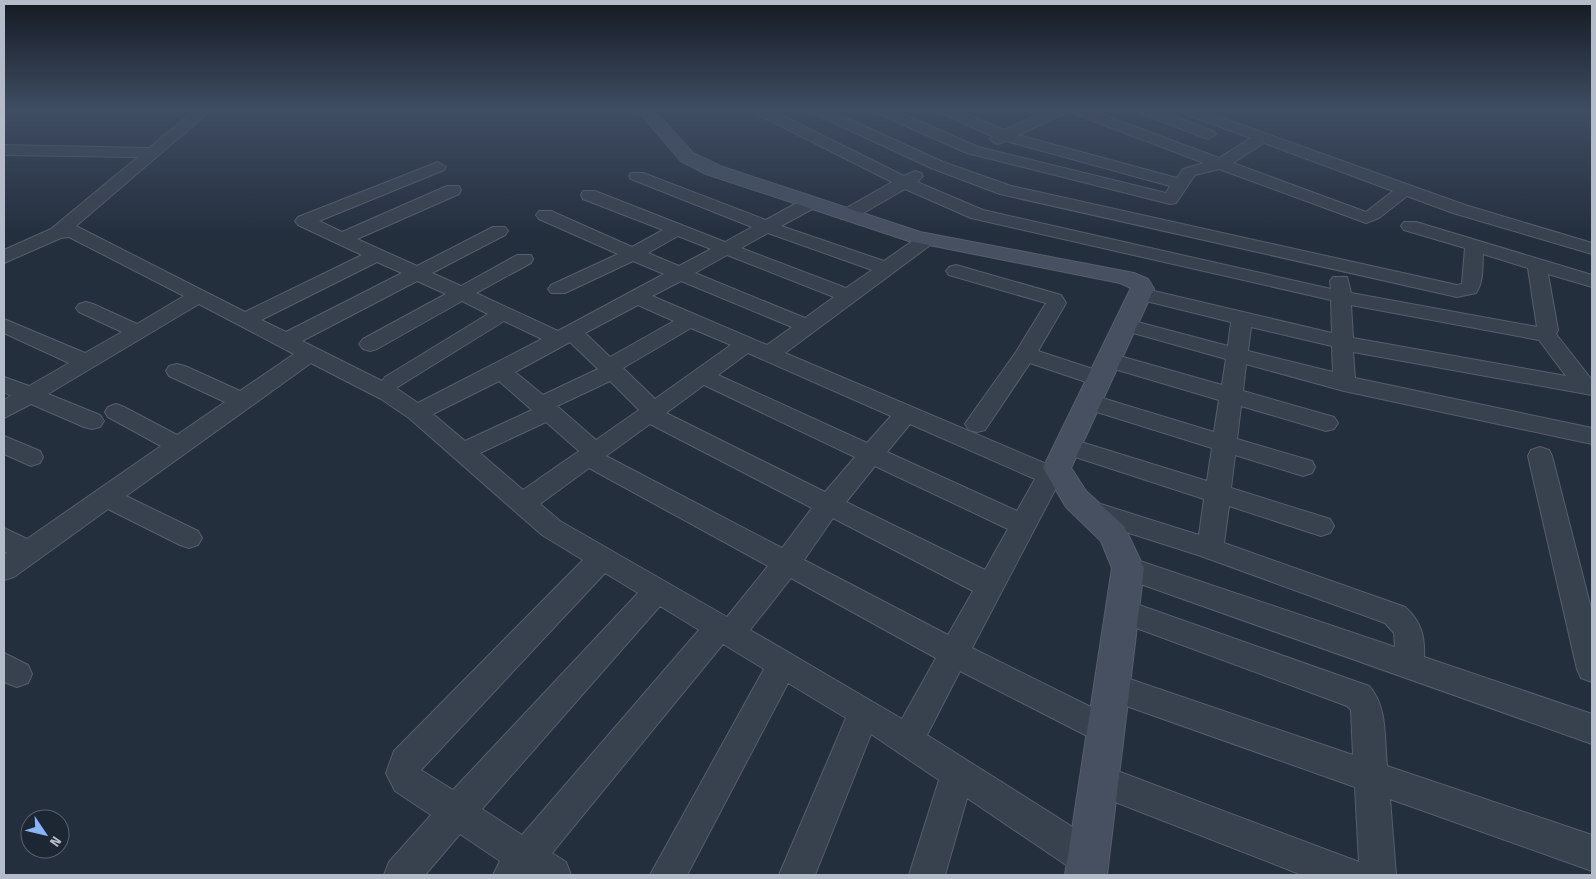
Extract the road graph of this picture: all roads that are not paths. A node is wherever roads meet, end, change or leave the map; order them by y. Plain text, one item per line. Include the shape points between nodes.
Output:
1 (104, 152) edge
2 (682, 152) edge
3 (844, 152) edge
4 (909, 152) edge
5 (969, 152) edge
6 (982, 152) edge
7 (1063, 152) edge
8 (1192, 152) edge
9 (1240, 152) edge
10 (1257, 152) edge
11 (1305, 152) edge
12 (153, 153) joint
13 (1222, 163) junction
14 (937, 165) junction
15 (438, 167) dead end
16 (1300, 168) dead end
17 (637, 176) dead end
18 (904, 182) junction
19 (1181, 184) junction
20 (1406, 189) junction
21 (453, 190) dead end
22 (1371, 194) dead end
23 (589, 196) dead end
24 (1170, 199) junction
25 (1389, 200) junction
26 (810, 203) junction
27 (846, 214) junction
28 (545, 215) dead end
29 (1153, 223) junction
30 (1410, 226) dead end
31 (768, 227) junction
32 (676, 230) junction
33 (500, 231) dead end
34 (56, 233) junction
35 (341, 239) junction
36 (927, 239) junction
37 (1474, 245) junction
38 (726, 250) junction
39 (1592, 250) edge
40 (633, 254) junction
41 (377, 255) junction
42 (4, 257) edge
43 (524, 259) dead end
44 (1338, 265) junction
45 (1537, 265) junction
46 (886, 268) junction
47 (956, 271) dead end
48 (417, 273) junction
49 (680, 274) junction
50 (1592, 282) edge
51 (558, 289) dead end
52 (462, 294) junction
53 (1141, 294) junction
54 (199, 296) junction
55 (848, 296) junction
56 (637, 297) junction
57 (1341, 297) junction
58 (86, 308) dead end
59 (503, 313) junction
60 (1242, 318) junction
61 (244, 320) junction
62 (690, 320) junction
63 (4, 324) edge
64 (1126, 325) junction
65 (807, 326) junction
66 (138, 332) junction
67 (1544, 333) junction
68 (565, 336) junction
69 (286, 341) junction
70 (1343, 342) junction
71 (370, 344) dead end
72 (747, 344) junction
73 (310, 354) junction
74 (768, 354) junction
75 (1026, 354) junction
76 (1236, 356) junction
77 (86, 362) junction
78 (611, 369) junction
79 (500, 370) junction
80 (176, 371) dead end
81 (702, 376) junction
82 (1099, 380) junction
83 (393, 382) dead end
84 (4, 384) edge
85 (1344, 384) junction
86 (1589, 388) edge
87 (29, 395) junction
88 (1230, 396) junction
89 (242, 401) junction
90 (544, 408) junction
91 (4, 410) edge
92 (116, 412) dead end
93 (652, 412) junction
94 (417, 413) junction
95 (906, 413) junction
96 (92, 421) dead end
97 (1326, 423) dead end
98 (977, 424) dead end
99 (1592, 436) edge
100 (1223, 443) junction
101 (4, 444) edge
102 (179, 446) junction
103 (1068, 446) junction
104 (461, 452) junction
105 (870, 454) junction
106 (592, 455) junction
107 (1540, 456) dead end
108 (31, 457) dead end
109 (1303, 467) dead end
110 (1058, 479) junction
111 (1217, 492) junction
112 (106, 497) junction
113 (830, 503) junction
114 (522, 504) junction
115 (1088, 510) junction
116 (1023, 525) junction
117 (1321, 526) dead end
118 (4, 538) edge
119 (189, 538) dead end
120 (1210, 549) junction
121 (28, 552) junction
122 (602, 558) junction
123 (788, 563) junction
124 (1128, 568) junction
125 (4, 569) edge
126 (990, 586) junction
127 (657, 591) junction
128 (1122, 611) junction
129 (725, 630) junction
130 (954, 653) junction
131 (782, 664) junction
132 (1409, 666) junction
133 (1592, 669) edge
134 (1112, 687) junction
135 (864, 712) junction
136 (1592, 729) edge
137 (1106, 730) junction
138 (907, 740) junction
139 (958, 772) junction
140 (1371, 777) junction
141 (1099, 780) junction
142 (456, 812) junction
143 (1592, 854) edge
144 (518, 866) edge
145 (1087, 867) edge
146 (402, 875) edge
147 (553, 875) edge
148 (668, 875) edge
149 (797, 875) edge
150 (927, 875) edge
151 (1347, 875) edge
152 (1378, 875) edge

1 - 12 street
2 - 26 street via 713,170
3 - 18 street
4 - 14 street
5 - 14 street
6 - 24 street
7 - 19 street
8 - 13 street
9 - 13 street
10 - 16 street
11 - 20 street
12 - 34 street
13 - 19 street via 1192,170
13 - 25 street via 1366,218 1372,218
14 - 18 street
14 - 29 street via 1006,190
15 - 35 street via 304,221
17 - 31 street
18 - 27 street
18 - 57 street via 977,214
19 - 24 street
20 - 25 street
20 - 39 street
21 - 35 street
22 - 25 street
23 - 32 street
24 - 29 street
26 - 27 street
26 - 31 street
27 - 36 street
28 - 40 street
29 - 44 street
30 - 37 street
31 - 38 street
31 - 46 street
32 - 38 street
32 - 40 street
33 - 48 street
34 - 42 street
34 - 54 street via 72,232
35 - 41 street
36 - 46 street
36 - 53 street via 1134,280 1143,289
37 - 44 street via 1472,284 1466,291
37 - 45 street
38 - 49 street
38 - 55 street
40 - 49 street
40 - 51 street
41 - 48 street
41 - 61 street
43 - 52 street
44 - 57 street
45 - 50 street
45 - 67 street via 1548,330
46 - 55 street
47 - 75 street via 1054,299 1056,303
48 - 52 street
48 - 69 street
49 - 56 street
49 - 65 street
52 - 59 street
52 - 71 street
53 - 60 street
53 - 64 street
54 - 61 street
54 - 66 street
55 - 65 street
56 - 62 street
56 - 68 street
57 - 67 street via 1531,334
57 - 70 street
58 - 66 street
59 - 68 street
59 - 83 street
60 - 70 street
60 - 76 street
61 - 69 street
62 - 72 street
62 - 78 street
63 - 77 street
64 - 76 street
64 - 82 street
65 - 74 street
66 - 77 street
67 - 86 street
68 - 78 street
68 - 79 street
69 - 73 street
70 - 85 street
70 - 86 street
72 - 74 street
72 - 81 street
73 - 89 street
73 - 94 street via 389,394
74 - 95 street
75 - 82 street
75 - 98 street
76 - 85 street
76 - 88 street
77 - 87 street
78 - 90 street
78 - 93 street
79 - 90 street
79 - 94 street
80 - 89 street
81 - 93 street
81 - 105 street
82 - 88 street
82 - 100 street
82 - 103 street
84 - 87 street
85 - 99 street via 1492,418
87 - 91 street
87 - 96 street
88 - 97 street
88 - 100 street
89 - 102 street
90 - 104 street
90 - 106 street
92 - 102 street
93 - 106 street
93 - 113 street
94 - 104 street
95 - 105 street
95 - 110 street
100 - 109 street
100 - 111 street
101 - 108 street
102 - 112 street
103 - 110 street via 1057,468
103 - 111 street
104 - 114 street
105 - 113 street
105 - 116 street
106 - 114 street
106 - 123 street
107 - 133 street
110 - 115 street
110 - 116 street
111 - 117 street
111 - 120 street
112 - 119 street
112 - 121 street
113 - 123 street
113 - 126 street
114 - 122 street via 551,528
115 - 120 street
115 - 124 street via 1113,534
116 - 126 street
118 - 121 street
120 - 132 street via 1396,615 1409,631
121 - 125 street
122 - 127 street
122 - 142 street via 406,762 403,773 407,780
123 - 129 street
123 - 130 street
124 - 128 street
124 - 132 street
126 - 130 street
127 - 129 street
127 - 142 street
128 - 134 street
128 - 140 street via 1358,696 1366,705
129 - 131 street
129 - 144 street
130 - 137 street
130 - 138 street
131 - 135 street
131 - 148 street
132 - 136 street
134 - 137 street
134 - 140 street
135 - 138 street
135 - 149 street
137 - 141 street
138 - 139 street
139 - 145 street
139 - 150 street
140 - 143 street
140 - 152 street
141 - 145 street
141 - 151 street
142 - 144 street
142 - 146 street
144 - 147 street

